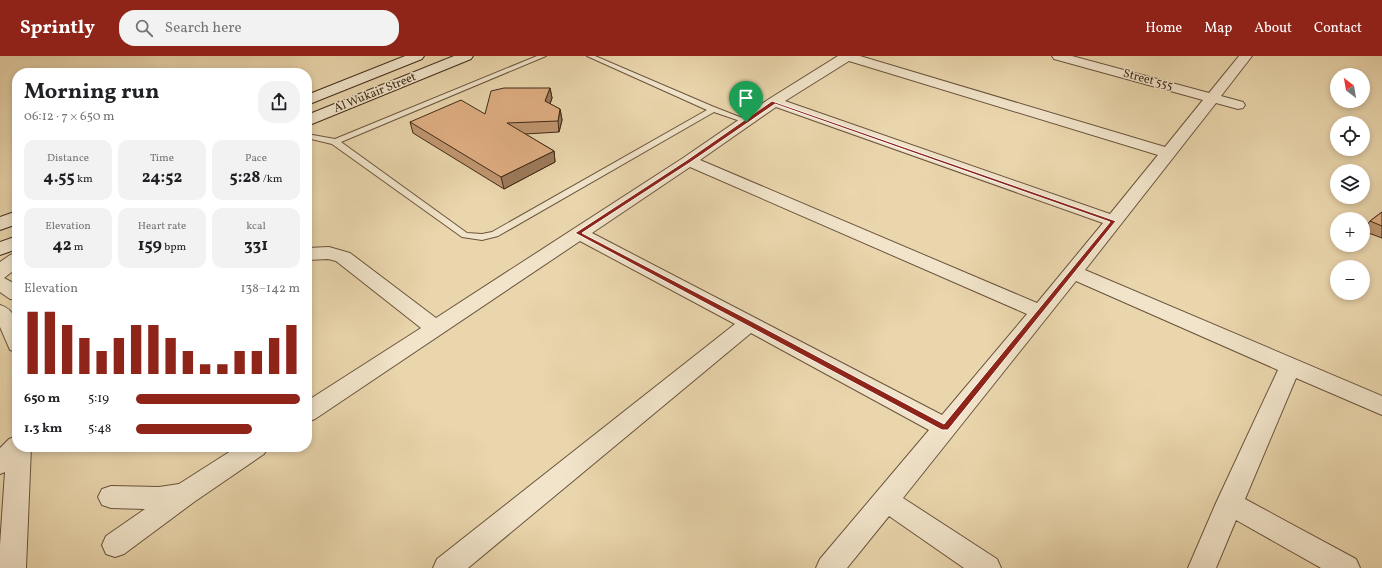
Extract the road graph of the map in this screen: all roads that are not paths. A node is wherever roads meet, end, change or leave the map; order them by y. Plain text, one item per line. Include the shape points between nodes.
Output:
1 (417, 56) edge
2 (447, 56) edge
3 (466, 56) edge
4 (543, 56) edge
5 (590, 56) edge
6 (847, 56) edge
7 (1058, 56) edge
8 (1246, 56) edge
9 (1075, 58) edge
10 (312, 98) edge
11 (1213, 98) junction
12 (774, 102) junction
13 (1238, 105) dead end
14 (711, 109) junction
15 (312, 113) edge
16 (312, 119) edge
17 (746, 122) junction
18 (312, 137) edge
19 (336, 142) junction
20 (1168, 153) junction
21 (689, 161) junction
22 (12, 219) edge
23 (1114, 221) junction
24 (0, 224) edge
25 (578, 233) junction
26 (12, 244) edge
27 (0, 249) edge
28 (312, 254) edge
29 (12, 262) edge
30 (1073, 272) junction
31 (0, 273) edge
32 (0, 283) edge
33 (12, 291) edge
34 (0, 312) edge
35 (1040, 312) junction
36 (750, 323) junction
37 (434, 328) junction
38 (12, 331) edge
39 (1290, 366) junction
40 (1382, 406) edge
41 (312, 410) edge
42 (945, 428) junction
43 (12, 452) edge
44 (18, 452) edge
45 (248, 452) edge
46 (0, 464) edge
47 (185, 494) junction
48 (111, 497) dead end
49 (886, 500) junction
50 (1229, 503) junction
51 (115, 545) dead end
52 (12, 568) edge
53 (447, 568) edge
54 (830, 568) edge
55 (987, 568) edge
56 (1202, 568) edge
57 (1346, 568) edge

1 - 10 main road, Al Wukair Street
2 - 15 main road
3 - 16 main road, Al Wukair Street
4 - 19 lane
5 - 14 lane
6 - 12 street
6 - 20 street
7 - 9 street, Street 555
8 - 11 street
9 - 11 street, Street 555
11 - 13 street, Street 555
11 - 20 street
12 - 17 street
12 - 23 street
14 - 17 lane
14 - 19 lane via 495,234 482,237 465,235
17 - 21 street
18 - 19 lane
20 - 23 street
21 - 25 street
21 - 35 street
22 - 24 main road
23 - 30 street
25 - 36 street
25 - 37 street
26 - 27 main road
28 - 37 street via 329,253 343,257
29 - 31 street
30 - 35 street
30 - 39 street
32 - 33 street
34 - 38 street
35 - 42 street
36 - 42 street
36 - 53 street
37 - 41 street
39 - 40 street
39 - 50 street
42 - 49 street
43 - 46 street
44 - 52 street
45 - 47 street
47 - 48 street via 159,498
47 - 51 street
49 - 54 street
49 - 55 street
50 - 56 street
50 - 57 street

